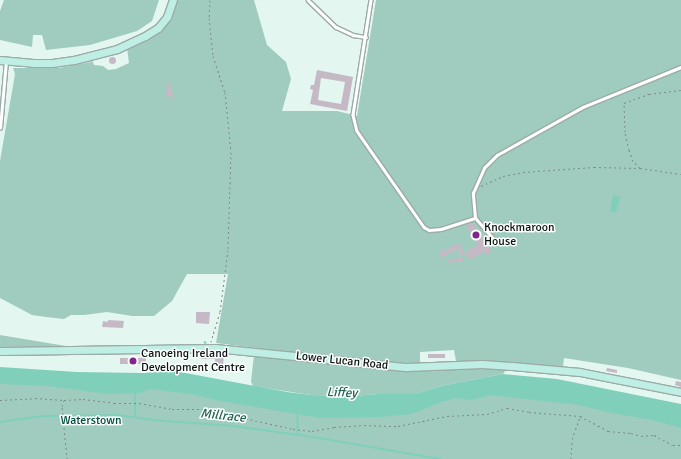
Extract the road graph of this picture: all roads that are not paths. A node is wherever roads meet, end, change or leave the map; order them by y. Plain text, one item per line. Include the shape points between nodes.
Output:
1 (173, 0) edge
2 (308, 0) edge
3 (371, 0) edge
4 (366, 37) junction
5 (3, 60) edge
6 (681, 67) edge
7 (0, 128) edge
8 (475, 218) junction
9 (494, 240) dead end
10 (0, 351) edge
11 (681, 392) edge

1 - 5 street via 167,17 158,28 116,49 52,63
2 - 4 lane via 336,27 353,35
3 - 4 lane
4 - 8 lane via 353,115 357,131 428,230 441,229
5 - 7 lane
6 - 8 lane via 583,107 497,155 484,168 473,192
8 - 9 lane
10 - 11 street, Lower Lucan Road via 210,348 407,367 482,364 542,367 612,377

